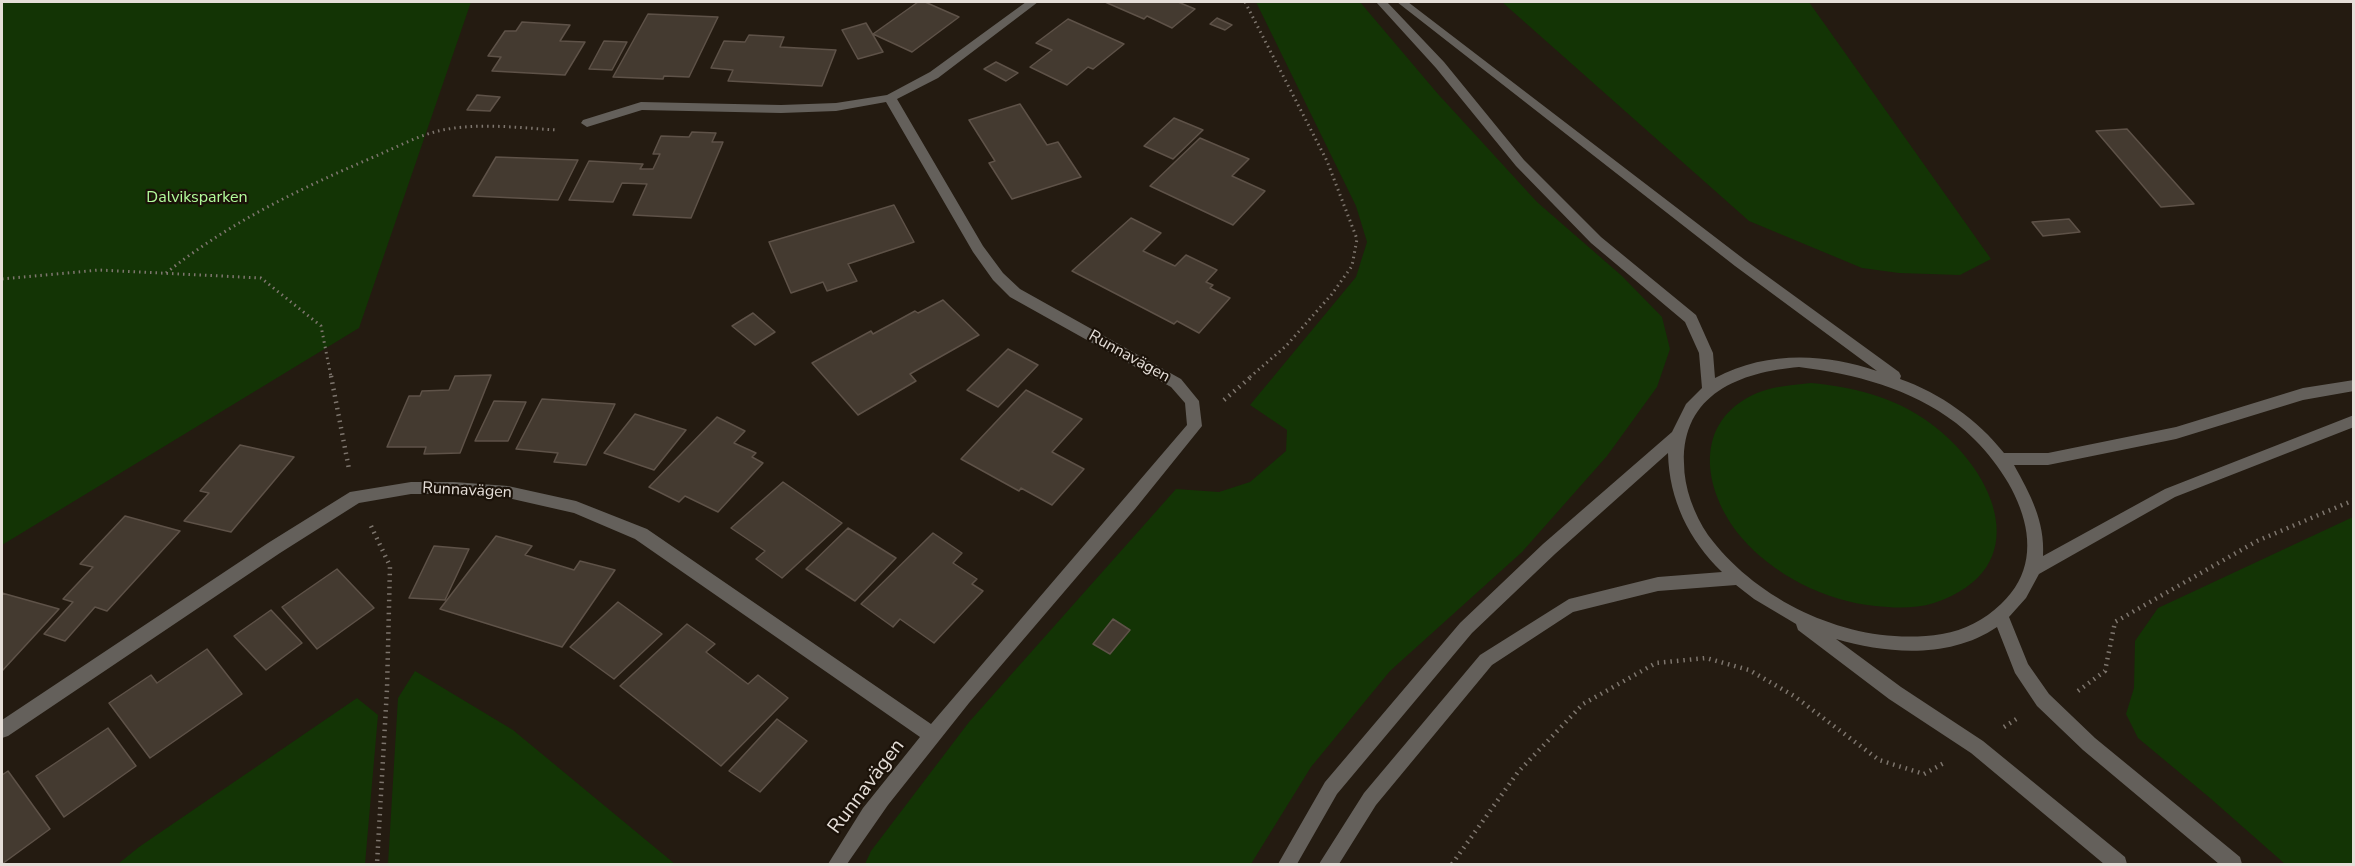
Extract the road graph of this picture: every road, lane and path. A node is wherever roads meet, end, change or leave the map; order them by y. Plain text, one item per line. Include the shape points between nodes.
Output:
1 (1032, 2) edge
2 (1245, 2) edge
3 (1381, 2) edge
4 (1402, 2) edge
5 (890, 98) junction
6 (587, 123) joint
7 (166, 273) junction
8 (2, 279) edge
9 (2354, 385) edge
10 (1911, 389) junction
11 (1708, 390) junction
12 (2354, 421) edge
13 (1195, 426) junction
14 (1678, 436) junction
15 (2002, 459) junction
16 (356, 497) junction
17 (2033, 569) junction
18 (1738, 578) junction
19 (1780, 608) junction
20 (2001, 617) junction
21 (2, 730) edge
22 (933, 736) junction
23 (377, 864) edge
24 (837, 864) edge
25 (1287, 864) edge
26 (1328, 864) edge
27 (2118, 864) edge
28 (2232, 864) edge

1 - 5 street via 934,75
2 - 13 path via 1328,161 1357,239 1352,266 1332,294 1286,346
3 - 11 street via 1440,65 1520,163 1596,240 1691,319 1706,353
4 - 10 street via 1740,263
5 - 6 street via 836,107 781,110 641,106
5 - 13 street, Runnavägen via 1001,283 1176,383 1192,401
6 - 7 path via 557,130 447,129 409,142 337,172 237,223
7 - 8 path via 99,270
7 - 16 path via 261,278 321,326
9 - 15 street via 2303,394 2176,433 2048,459
10 - 11 street via 1866,372 1799,362 1758,367
10 - 15 street via 1961,420
11 - 14 street via 1689,411
12 - 17 street via 2170,493
13 - 22 street, Runnavägen
14 - 18 street via 1675,458 1684,506 1697,531
14 - 25 street via 1466,628 1331,788
15 - 17 street via 2031,514 2036,542
16 - 21 street, Runnavägen
16 - 22 street, Runnavägen via 411,488 487,490 576,507 598,516 641,534 668,551
16 - 23 path via 390,566
17 - 20 street via 2021,595
18 - 19 street
18 - 26 street via 1658,584 1569,606 1486,660 1370,799
19 - 20 street via 1844,634 1911,644 1952,639
19 - 27 street via 1895,693 1977,747
20 - 28 street via 2021,668 2043,700 2089,744
22 - 24 street, Runnavägen via 855,832

